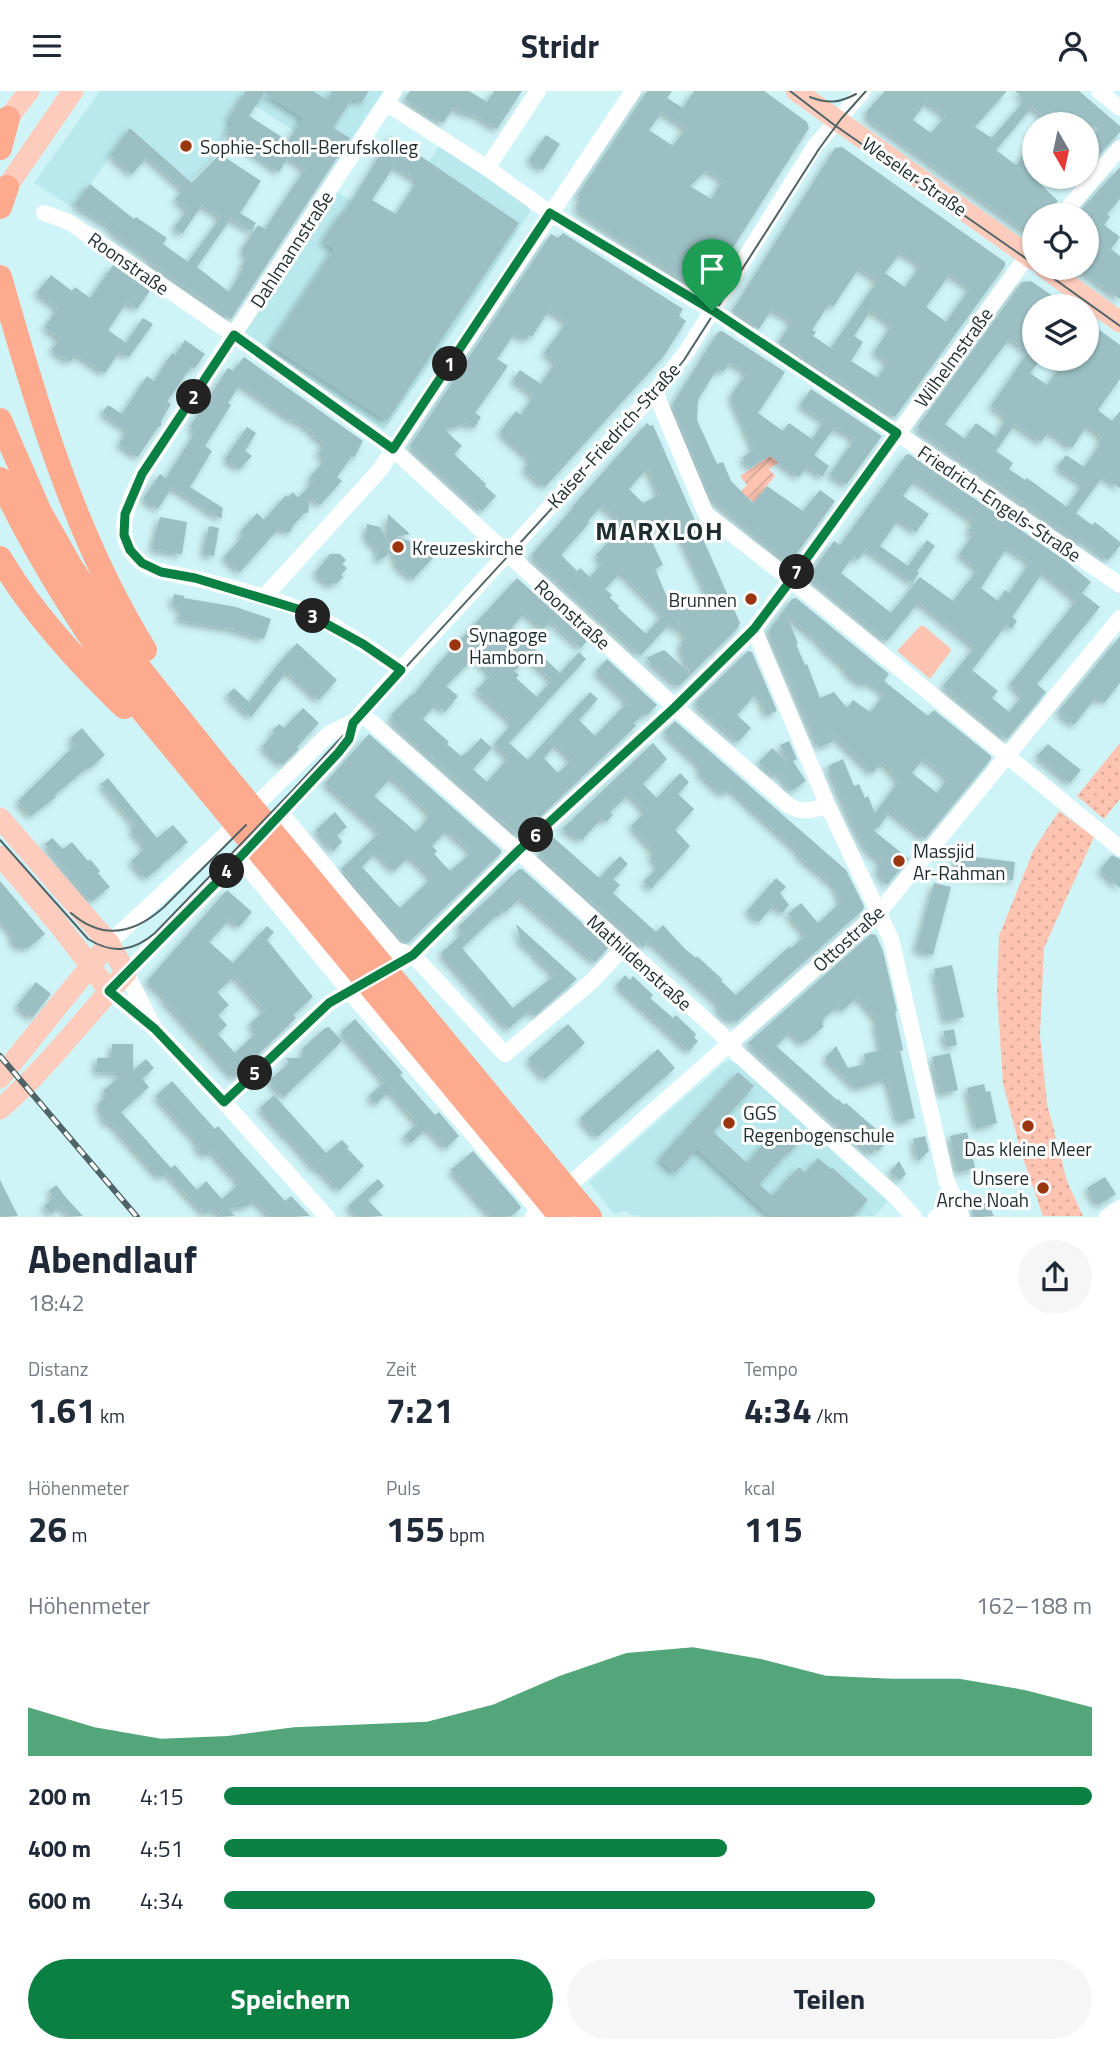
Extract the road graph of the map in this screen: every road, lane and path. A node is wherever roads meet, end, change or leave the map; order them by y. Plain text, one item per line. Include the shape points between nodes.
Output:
1 (29, 91) edge
2 (73, 91) edge
3 (538, 91) edge
4 (633, 91) edge
5 (796, 91) edge
6 (863, 91) edge
7 (1099, 91) edge
8 (390, 97) edge
9 (1120, 108) edge
10 (836, 120) junction
11 (4, 124) edge
12 (0, 148) edge
13 (1120, 148) edge
14 (487, 168) junction
15 (2, 197) edge
16 (1072, 203) edge
17 (44, 213) dead end
18 (550, 213) junction
19 (1022, 247) edge
20 (1022, 267) edge
21 (0, 277) edge
22 (1062, 280) edge
23 (712, 311) junction
24 (0, 319) edge
25 (1120, 322) edge
26 (234, 335) junction
27 (24, 359) junction
28 (655, 393) junction
29 (0, 420) edge
30 (897, 433) junction
31 (393, 449) junction
32 (0, 479) edge
33 (506, 554) junction
34 (0, 558) edge
35 (791, 580) junction
36 (1120, 585) edge
37 (264, 597) junction
38 (1120, 618) edge
39 (754, 629) junction
40 (401, 670) junction
41 (675, 707) junction
42 (357, 718) junction
43 (189, 749) junction
44 (1007, 757) junction
45 (212, 777) junction
46 (828, 806) junction
47 (281, 813) junction
48 (0, 818) edge
49 (1120, 848) edge
50 (518, 851) junction
51 (0, 856) edge
52 (240, 857) junction
53 (353, 900) junction
54 (879, 912) junction
55 (304, 936) junction
56 (109, 943) junction
57 (624, 947) junction
58 (413, 955) junction
59 (90, 966) junction
60 (126, 973) junction
61 (109, 991) junction
62 (349, 991) junction
63 (155, 1029) junction
64 (728, 1043) junction
65 (0, 1078) edge
66 (224, 1102) junction
67 (0, 1109) edge
68 (1120, 1208) edge
69 (960, 1212) edge
70 (544, 1215) edge
71 (327, 1216) edge
72 (590, 1216) edge
73 (914, 1216) edge
74 (936, 1216) edge
75 (1107, 1216) edge

1 - 11 main road
2 - 15 main road
3 - 14 street
4 - 18 street
5 - 10 main road, Weseler Straße
6 - 10 street, Kaiser-Friedrich-Straße
7 - 9 street
8 - 14 street, Friedrich-Engels-Straße
8 - 26 street, Dahlmannstraße
10 - 19 main road, Weseler Straße
10 - 23 street, Kaiser-Friedrich-Straße
11 - 12 highway
13 - 16 street
14 - 18 street, Friedrich-Engels-Straße
17 - 26 street, Roonstraße via 69,222
18 - 23 street, Friedrich-Engels-Straße
18 - 31 street
20 - 30 street, Wilhelmstraße
21 - 27 highway
22 - 25 main road
23 - 28 street, Kaiser-Friedrich-Straße
23 - 30 street, Friedrich-Engels-Straße
24 - 27 highway
26 - 31 street, Roonstraße
26 - 37 street, Dahlmannstraße via 142,474 125,514 124,535 142,563 161,572
27 - 43 highway via 88,542
28 - 33 street, Kaiser-Friedrich-Straße
28 - 35 street via 706,514
29 - 43 highway via 40,512 71,567
30 - 35 street, Wilhelmstraße
30 - 36 street, Friedrich-Engels-Straße
31 - 33 street, Roonstraße
31 - 37 street via 379,471
32 - 43 highway via 79,623 141,709
33 - 40 street, Kaiser-Friedrich-Straße
33 - 41 street, Roonstraße
34 - 43 highway via 61,643 96,680
35 - 39 street, Wilhelmstraße
35 - 44 street
37 - 40 street, Dahlmannstraße via 301,610
38 - 44 street, Ottostraße
39 - 41 street, Wilhelmstraße
39 - 46 street
40 - 42 street, Kaiser-Friedrich-Straße
41 - 46 street, Roonstraße via 788,805 808,812
41 - 50 street, Wilhelmstraße
42 - 47 street, Kaiser-Friedrich-Straße via 345,745
42 - 50 street, Mathildenstraße
42 - 56 street, Kaiser-Friedrich-Straße via 330,733
43 - 45 highway
44 - 49 street
44 - 54 street, Ottostraße
45 - 70 highway
45 - 72 highway
46 - 54 street
47 - 52 street, Kaiser-Friedrich-Straße
47 - 53 street
48 - 56 main road
50 - 57 street, Mathildenstraße
50 - 58 street, Wilhelmstraße
51 - 59 main road
52 - 55 street
52 - 60 street, Kaiser-Friedrich-Straße
53 - 55 street
53 - 58 street via 396,950
54 - 64 street, Ottostraße
54 - 69 street via 896,957 943,1167
55 - 62 street
56 - 59 main road, Kaiser-Friedrich-Straße
56 - 60 main road
57 - 58 street via 591,982 505,1054
57 - 64 street, Mathildenstraße
58 - 62 street, Wilhelmstraße
59 - 61 main road
59 - 65 main road, Kaiser-Friedrich-Straße
60 - 61 main road, Kaiser-Friedrich-Straße
60 - 63 street
61 - 63 street
61 - 67 main road, Kaiser-Friedrich-Straße
62 - 66 street, Wilhelmstraße via 329,1003
62 - 70 street
63 - 66 street
64 - 70 street, Ottostraße
64 - 73 street, Mathildenstraße
66 - 71 street
68 - 75 street
69 - 74 street

